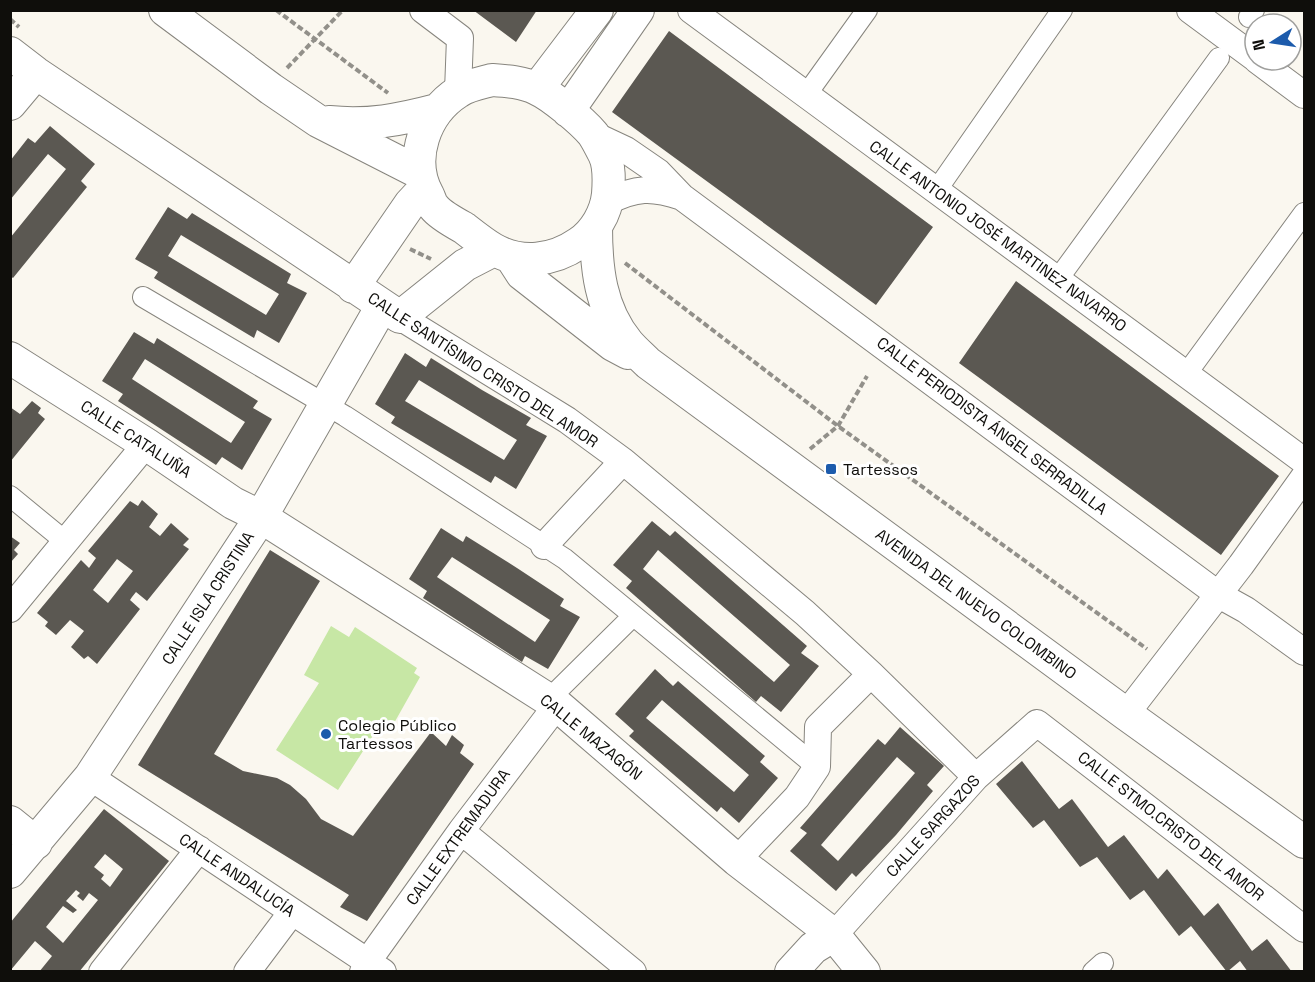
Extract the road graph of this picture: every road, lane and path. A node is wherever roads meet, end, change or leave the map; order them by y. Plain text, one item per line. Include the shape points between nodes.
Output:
1 (165, 10) edge
2 (276, 10) edge
3 (343, 10) edge
4 (423, 10) edge
5 (597, 10) edge
6 (638, 10) edge
7 (691, 10) edge
8 (867, 10) edge
9 (1062, 10) edge
10 (1190, 10) edge
11 (315, 39) junction
12 (1243, 49) edge
13 (10, 53) edge
14 (1219, 58) dead end
15 (1274, 72) edge
16 (36, 73) junction
17 (283, 73) dead end
18 (537, 89) junction
19 (806, 95) junction
20 (1305, 95) edge
21 (396, 99) dead end
22 (448, 101) junction
23 (10, 104) edge
24 (568, 111) junction
25 (318, 121) junction
26 (594, 135) junction
27 (422, 181) junction
28 (936, 190) junction
29 (682, 197) junction
30 (1305, 213) edge
31 (602, 214) junction
32 (407, 248) dead end
33 (502, 253) junction
34 (617, 258) dead end
35 (436, 262) dead end
36 (1058, 279) junction
37 (353, 286) junction
38 (143, 297) dead end
39 (391, 312) junction
40 (10, 358) edge
41 (648, 363) junction
42 (1187, 373) junction
43 (867, 376) dead end
44 (325, 405) junction
45 (838, 426) junction
46 (146, 444) junction
47 (802, 455) dead end
48 (1305, 460) edge
49 (623, 461) junction
50 (1305, 477) edge
51 (10, 496) edge
52 (261, 517) junction
53 (66, 542) junction
54 (544, 546) junction
55 (1219, 595) junction
56 (10, 609) edge
57 (633, 616) junction
58 (1148, 650) dead end
59 (1305, 652) edge
60 (871, 674) junction
61 (553, 702) junction
62 (1126, 714) junction
63 (1038, 723) joint
64 (817, 767) junction
65 (90, 777) junction
66 (976, 777) junction
67 (10, 822) edge
68 (461, 831) junction
69 (1305, 842) edge
70 (36, 843) junction
71 (199, 849) junction
72 (737, 860) junction
73 (10, 873) edge
74 (292, 912) junction
75 (1305, 929) edge
76 (834, 935) junction
77 (371, 968) edge
78 (102, 972) edge
79 (247, 972) edge
80 (633, 972) edge
81 (790, 972) edge
82 (864, 972) edge

1 - 25 street
2 - 11 path
3 - 11 path
4 - 22 street via 460,38
5 - 18 street
6 - 24 street
7 - 19 street, CALLE ANTONIO JOSÉ MARTINEZ NAVARRO
8 - 19 street
9 - 28 street
10 - 12 street
11 - 17 path
11 - 21 path
13 - 16 street, CALLE SANTÍSIMO CRISTO DEL AMOR
14 - 36 street
15 - 20 street
16 - 23 street
16 - 37 street, CALLE SANTÍSIMO CRISTO DEL AMOR
18 - 22 street via 492,80 475,84
18 - 24 street
19 - 28 street, CALLE ANTONIO JOSÉ MARTINEZ NAVARRO
22 - 25 street via 407,118 378,123
22 - 27 street via 426,129 420,150
24 - 26 street
25 - 27 street
26 - 29 street, CALLE PERIODISTA ÁNGEL SERRADILLA via 626,150 658,172
26 - 31 street via 605,156 610,179
27 - 33 street via 435,208
27 - 37 street
28 - 36 street, CALLE ANTONIO JOSÉ MARTINEZ NAVARRO
29 - 31 street, CALLE PERIODISTA ÁNGEL SERRADILLA via 643,189 624,193
29 - 55 street, CALLE PERIODISTA ÁNGEL SERRADILLA
30 - 42 street
31 - 33 street via 583,240 567,251 530,260
31 - 41 street, AVENIDA DEL NUEVO COLOMBINO via 596,258 600,288 627,342
32 - 35 path
33 - 39 street via 465,265
33 - 41 street, AVENIDA DEL NUEVO COLOMBINO via 522,274 613,345
34 - 45 path
36 - 42 street, CALLE ANTONIO JOSÉ MARTINEZ NAVARRO
37 - 39 street, CALLE SANTÍSIMO CRISTO DEL AMOR
38 - 44 street
39 - 44 street, CALLE ISLA CRISTINA
39 - 49 street, CALLE SANTÍSIMO CRISTO DEL AMOR via 567,420
40 - 46 street, CALLE CATALUÑA
41 - 62 street, AVENIDA DEL NUEVO COLOMBINO
42 - 48 street, CALLE ANTONIO JOSÉ MARTINEZ NAVARRO
43 - 45 path
44 - 52 street, CALLE ISLA CRISTINA
44 - 54 street
45 - 47 path
45 - 58 path
46 - 52 street, CALLE CATALUÑA via 233,503
46 - 53 street
49 - 54 street
49 - 60 street, CALLE SANTÍSIMO CRISTO DEL AMOR via 805,613
50 - 55 street
51 - 53 street
52 - 61 street, CALLE MAZAGÓN
52 - 65 street, CALLE ISLA CRISTINA
53 - 56 street
54 - 57 street
55 - 59 street, CALLE PERIODISTA ÁNGEL SERRADILLA
55 - 62 street
57 - 61 street
57 - 64 street
60 - 64 street via 818,727
60 - 66 street, CALLE SANTÍSIMO CRISTO DEL AMOR
61 - 68 street, CALLE EXTREMADURA
61 - 72 street, CALLE MAZAGÓN
62 - 69 street, AVENIDA DEL NUEVO COLOMBINO
63 - 66 street, CALLE SARGAZOS
63 - 75 street, CALLE STMO.CRISTO DEL AMOR
64 - 72 street via 797,797
65 - 70 street, CALLE ISLA CRISTINA
65 - 71 street, CALLE ANDALUCÍA
66 - 76 street, CALLE SARGAZOS
67 - 70 street
68 - 77 street, CALLE EXTREMADURA
68 - 80 street
70 - 73 street, CALLE ISLA CRISTINA
71 - 74 street, CALLE ANDALUCÍA
71 - 78 street
72 - 76 street, CALLE MAZAGÓN
74 - 77 street, CALLE ANDALUCÍA
74 - 79 street
76 - 81 street via 813,948
76 - 82 street, CALLE MAZAGÓN

